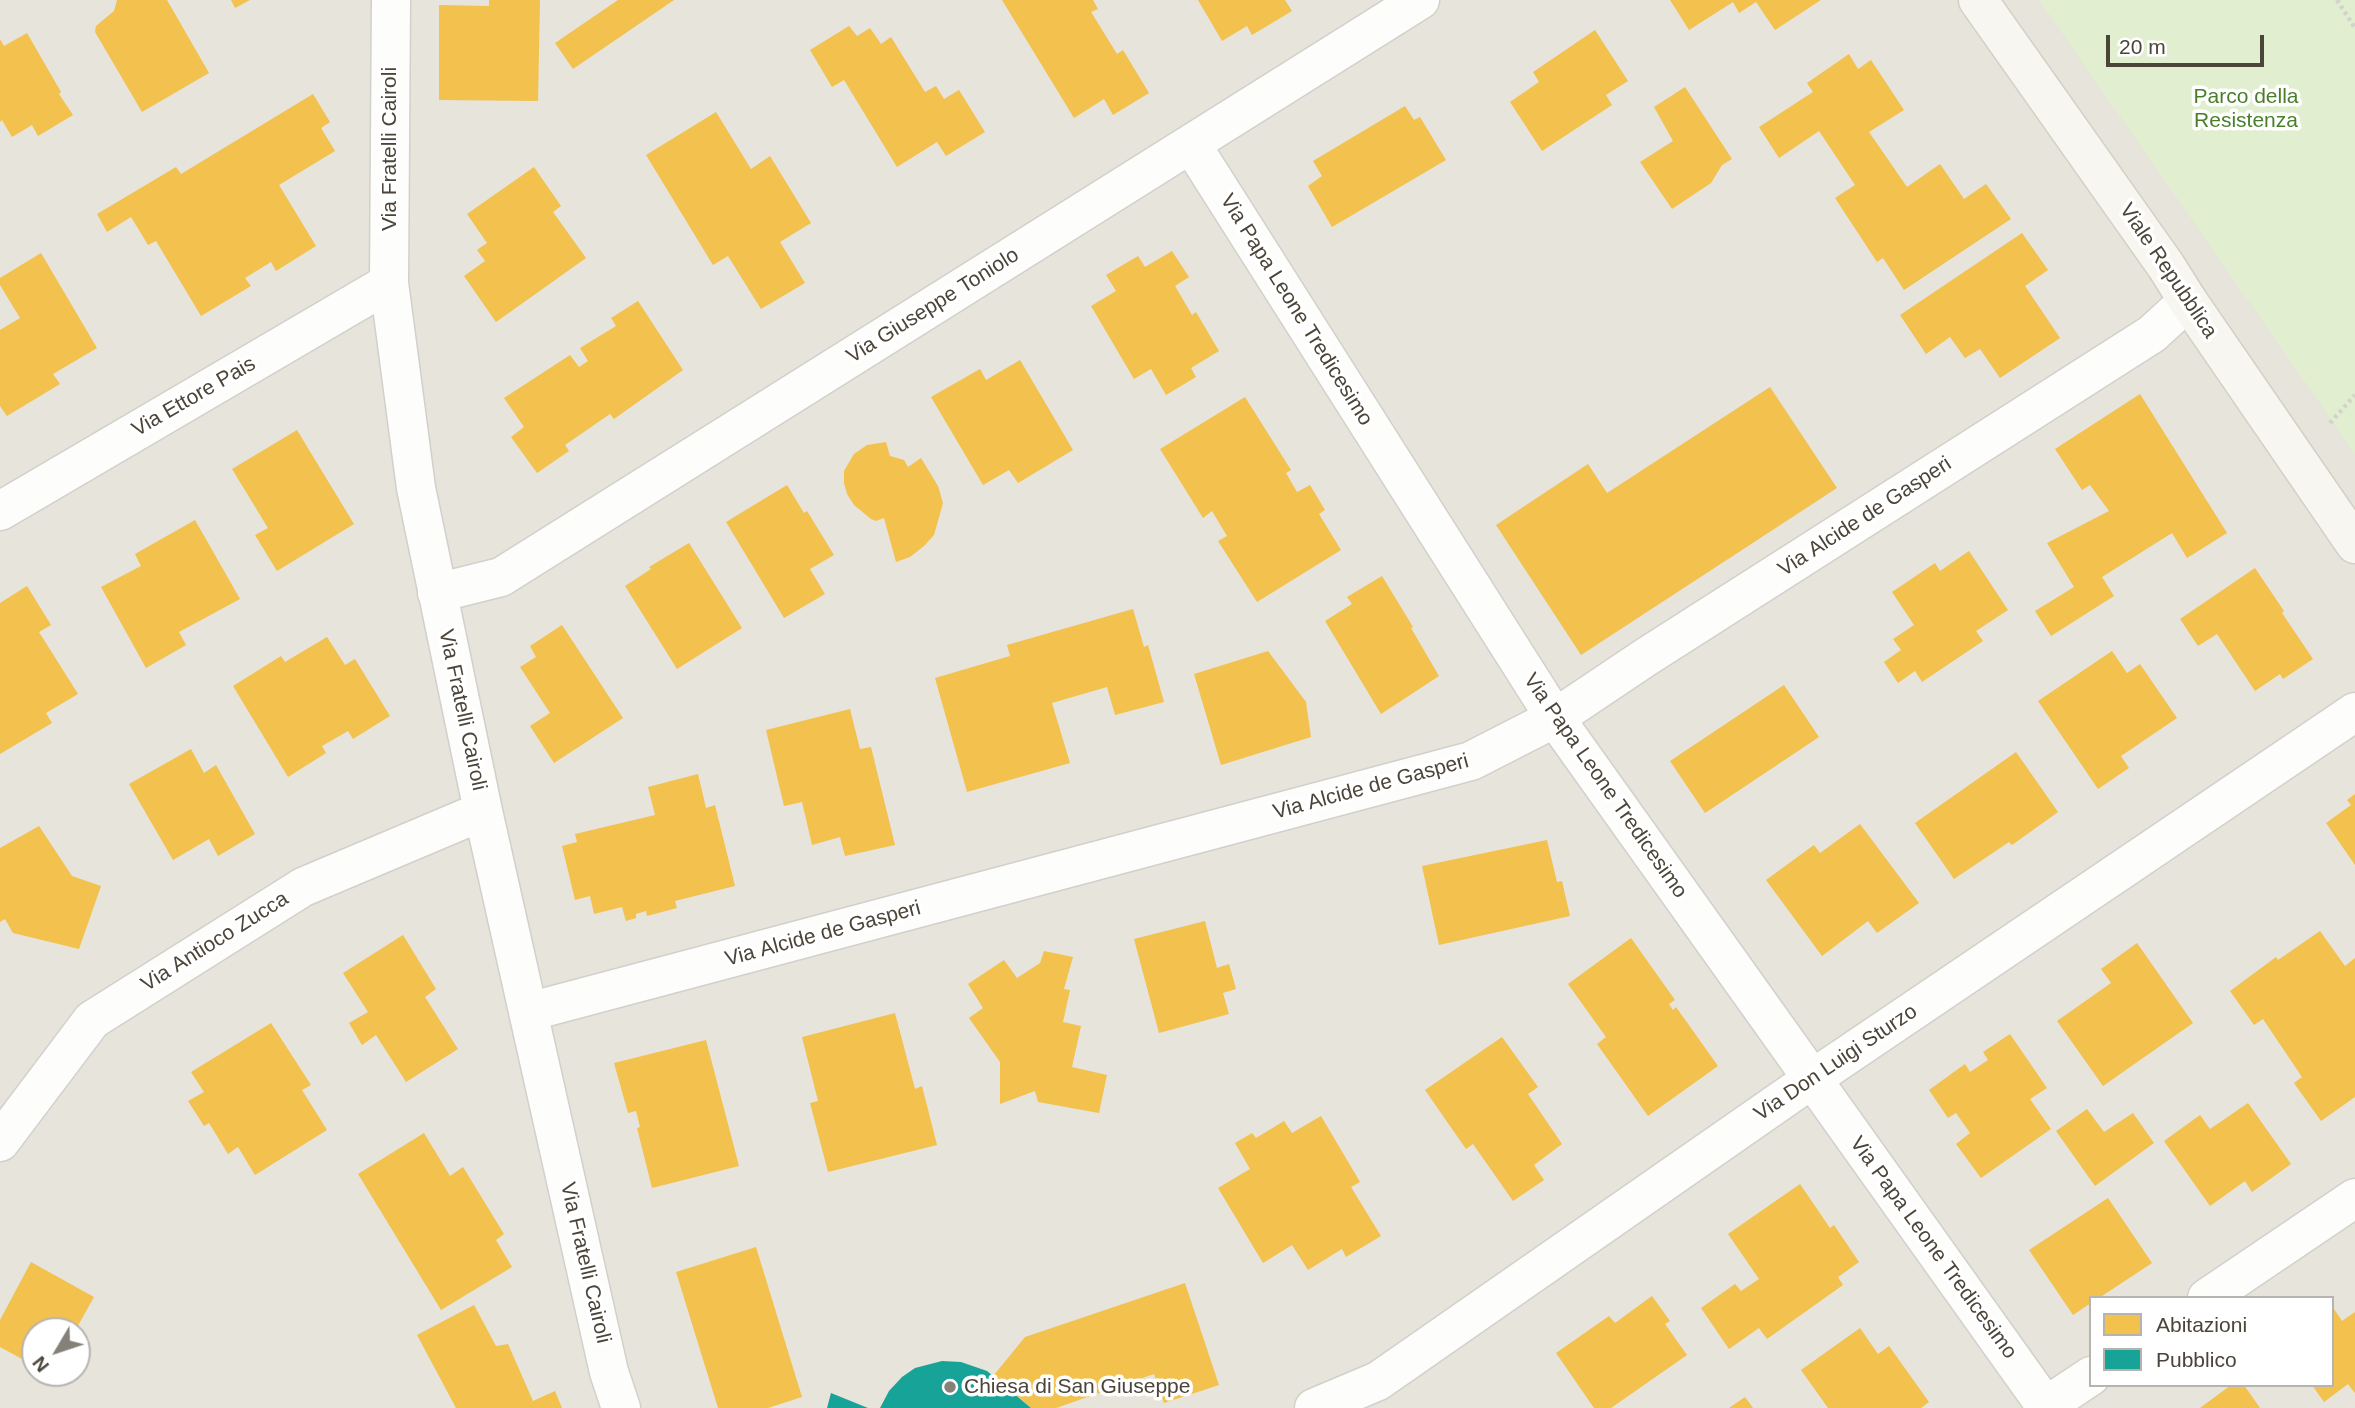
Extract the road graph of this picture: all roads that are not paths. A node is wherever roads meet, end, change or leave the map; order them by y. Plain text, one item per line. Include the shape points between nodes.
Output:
1 (391, 0) edge
2 (1420, 0) edge
3 (1978, 0) edge
4 (1191, 144) junction
5 (388, 283) junction
6 (2188, 302) junction
7 (0, 511) edge
8 (2355, 544) edge
9 (437, 593) junction
10 (2355, 712) edge
11 (1555, 718) junction
12 (483, 811) junction
13 (528, 1012) junction
14 (1812, 1079) junction
15 (0, 1142) edge
16 (2355, 1198) edge
17 (2210, 1296) edge
18 (2089, 1377) edge
19 (2045, 1407) edge
20 (621, 1408) edge
21 (1314, 1408) edge

1 - 5 street, Via Fratelli Cairoli
2 - 4 street, Via Giuseppe Toniolo
3 - 6 street, Viale Repubblica
4 - 9 street, Via Giuseppe Toniolo via 501,577
4 - 11 street, Via Papa Leone Tredicesimo
5 - 7 street, Via Ettore Pais
5 - 9 street, Via Fratelli Cairoli via 416,488
6 - 8 street, Viale Repubblica
6 - 11 street, Via Alcide de Gasperi via 2152,334
9 - 12 street, Via Fratelli Cairoli
10 - 14 street, Via Don Luigi Sturzo
11 - 13 street, Via Alcide de Gasperi via 1471,761
11 - 14 street, Via Papa Leone Tredicesimo
12 - 13 street, Via Fratelli Cairoli
12 - 15 street, Via Antioco Zucca via 303,887 92,1020
13 - 20 street, Via Fratelli Cairoli
14 - 19 street, Via Papa Leone Tredicesimo
14 - 21 street, Via Don Luigi Sturzo via 1378,1381
16 - 17 street
18 - 19 street

